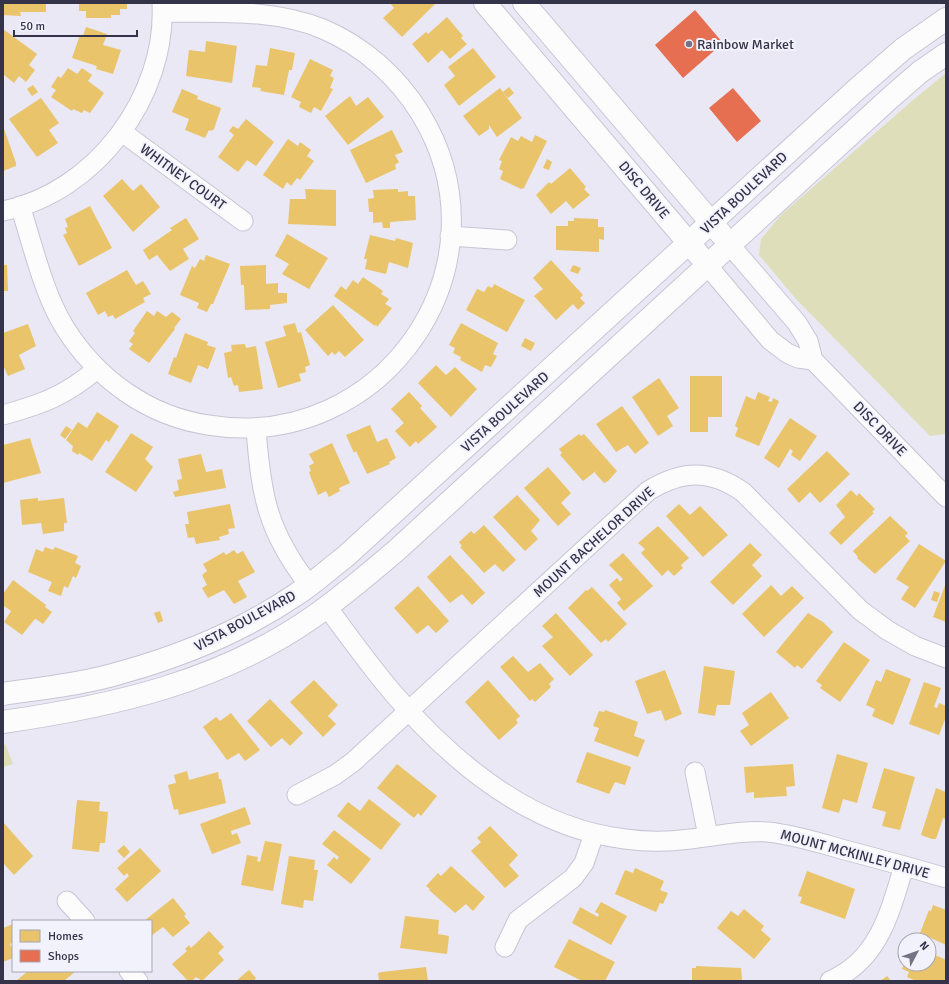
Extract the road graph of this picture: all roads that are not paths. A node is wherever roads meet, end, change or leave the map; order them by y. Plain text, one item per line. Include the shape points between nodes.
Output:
1 (485, 3) edge
2 (524, 3) edge
3 (162, 8) edge
4 (946, 19) edge
5 (946, 54) edge
6 (122, 132) junction
7 (11, 208) edge
8 (243, 221) dead end
9 (711, 223) junction
10 (450, 236) junction
11 (507, 240) dead end
12 (689, 243) junction
13 (730, 244) junction
14 (707, 265) junction
15 (813, 360) junction
16 (97, 369) junction
17 (3, 415) edge
18 (256, 429) junction
19 (946, 497) edge
20 (309, 585) junction
21 (327, 607) junction
22 (946, 658) edge
23 (177, 685) junction
24 (3, 694) edge
25 (408, 710) junction
26 (3, 722) edge
27 (695, 772) dead end
28 (298, 795) dead end
29 (594, 834) junction
30 (708, 836) junction
31 (904, 866) junction
32 (946, 878) edge
33 (67, 901) dead end
34 (84, 920) edge
35 (505, 947) dead end
36 (130, 972) edge
37 (138, 981) edge
38 (830, 981) edge

1 - 12 main road, DISC DRIVE
2 - 9 main road, DISC DRIVE
3 - 6 street via 158,52 150,80
3 - 10 street via 293,20 329,32 373,59 412,100 435,143 446,177
4 - 9 main road, VISTA BOULEVARD via 903,49
5 - 13 main road, VISTA BOULEVARD via 890,98
6 - 7 street via 98,159 74,179 47,195
6 - 8 street, WHITNEY COURT
7 - 16 street via 64,326
9 - 12 main road, VISTA BOULEVARD
9 - 13 main road, DISC DRIVE
10 - 11 street
10 - 18 street via 440,289 429,315 413,341 393,365 370,386 316,416
12 - 14 main road, DISC DRIVE
12 - 20 main road, VISTA BOULEVARD via 345,557
13 - 14 main road, VISTA BOULEVARD
13 - 15 street, DISC DRIVE via 797,324 808,341
14 - 15 street, DISC DRIVE via 770,340 787,353
14 - 21 main road, VISTA BOULEVARD via 358,584
15 - 19 street, DISC DRIVE
16 - 17 street via 57,398
16 - 18 street via 119,388 166,414 194,423 224,428
18 - 20 street via 260,479 266,507 290,559
20 - 23 main road via 315,592 314,598 202,664
20 - 24 main road, VISTA BOULEVARD via 270,611 192,649 122,673
21 - 23 main road, VISTA BOULEVARD via 266,646 221,668
21 - 25 street, MOUNT MCKINLEY DRIVE
22 - 25 street, MOUNT BACHELOR DRIVE via 886,630 860,610 743,492 730,483 695,474 678,476 648,491
23 - 26 main road, VISTA BOULEVARD via 124,701 77,711
25 - 28 street, MOUNT BACHELOR DRIVE via 335,775
25 - 29 street, MOUNT MCKINLEY DRIVE via 457,757 517,801 548,818
27 - 30 street
29 - 30 street, MOUNT MCKINLEY DRIVE via 658,841
29 - 35 street via 584,863 573,878 518,920
30 - 31 street, MOUNT MCKINLEY DRIVE via 736,832 768,832 798,836
31 - 32 street, MOUNT MCKINLEY DRIVE
31 - 38 street via 891,911 871,950 855,966
33 - 34 street
36 - 37 street

